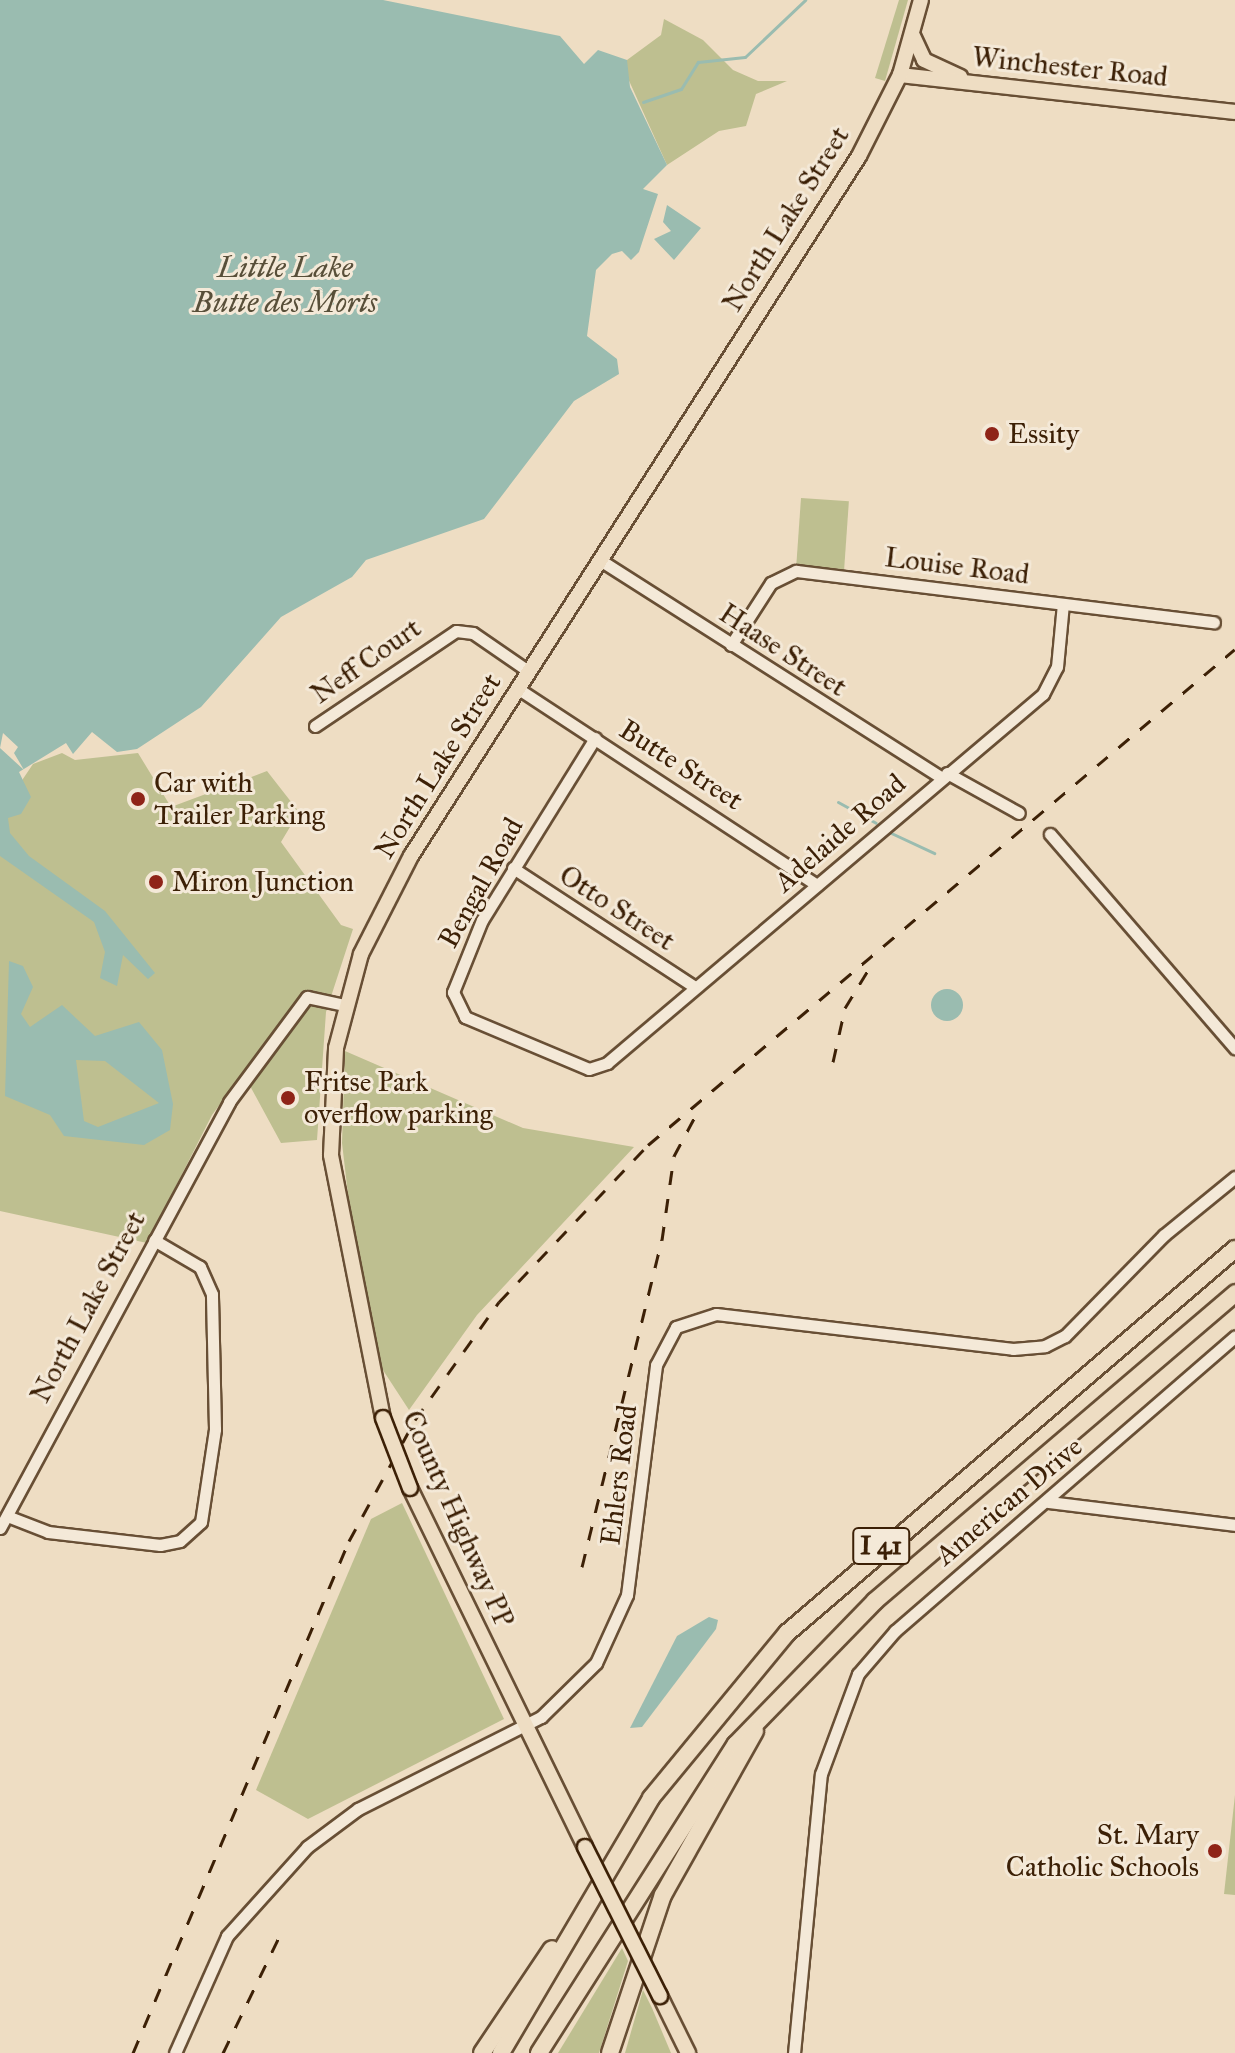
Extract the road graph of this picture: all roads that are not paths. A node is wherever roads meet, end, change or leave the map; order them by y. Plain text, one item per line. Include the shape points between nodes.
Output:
1 (921, 0) edge
2 (913, 36) junction
3 (900, 75) junction
4 (971, 83) junction
5 (1235, 112) edge
6 (600, 560) junction
7 (1063, 604) junction
8 (1214, 622) dead end
9 (731, 645) junction
10 (528, 671) junction
11 (517, 688) junction
12 (315, 726) dead end
13 (595, 738) junction
14 (944, 775) junction
15 (1019, 813) dead end
16 (1050, 834) dead end
17 (513, 868) junction
18 (817, 885) junction
19 (695, 987) junction
20 (346, 1005) junction
21 (1235, 1048) edge
22 (595, 1068) joint
23 (1235, 1177) edge
24 (154, 1240) junction
25 (1235, 1249) edge
26 (1235, 1293) edge
27 (1235, 1336) edge
28 (1048, 1502) junction
29 (7, 1516) junction
30 (1235, 1525) edge
31 (0, 1528) edge
32 (524, 1725) junction
33 (755, 1731) junction
34 (591, 1902) junction
35 (612, 2051) edge
36 (175, 2053) edge
37 (482, 2053) edge
38 (501, 2053) edge
39 (539, 2053) edge
40 (688, 2053) edge
41 (794, 2053) edge

1 - 2 main road, North Lake Street
2 - 3 main road, North Lake Street
2 - 4 main road via 924,60
3 - 4 main road, Winchester Road
3 - 6 main road, North Lake Street via 859,156
4 - 5 main road, Winchester Road
6 - 9 street, Haase Street
6 - 10 main road, North Lake Street
7 - 8 street, Louise Road
7 - 9 street, Louise Road via 796,571 771,583
7 - 14 street, Adelaide Road via 1050,686
9 - 14 street, Haase Street
10 - 11 main road, North Lake Street
10 - 12 street, Neff Court via 473,633 456,631
11 - 13 street, Butte Street
11 - 20 main road, North Lake Street via 386,898
13 - 17 street, Bengal Road
13 - 18 street, Butte Street
14 - 15 street, Haase Street
14 - 18 street, Adelaide Road
16 - 21 street
17 - 19 street, Otto Street
17 - 22 street, Bengal Road via 455,979 456,1005 471,1020
18 - 19 street, Adelaide Road
19 - 22 street, Adelaide Road
20 - 24 street, North Lake Street via 310,996 301,1003 229,1102
20 - 32 main road, County Highway PP, bridge via 332,1082 332,1176 383,1418 410,1488
23 - 32 street, Ehlers Road via 1164,1235 1065,1336 1045,1346 998,1347 716,1314 676,1327 657,1358 621,1615 577,1687
24 - 29 street, North Lake Street
24 - 29 street via 200,1267 212,1294 215,1429 201,1522 180,1541 160,1545 48,1532
25 - 34 highway, I 41 via 787,1633 688,1747
26 - 33 highway, I 41 via 864,1612
27 - 28 street, American Drive
28 - 30 street
28 - 41 street, American Drive via 895,1631 845,1698 820,1785
29 - 31 street, North Lake Street
32 - 36 street, Ehlers Road via 358,1809 307,1847 227,1936
32 - 40 main road, County Highway PP, bridge
33 - 35 highway via 655,1912
33 - 39 highway, I 41 via 707,1783
34 - 37 highway via 567,1923
34 - 38 highway, I 41

